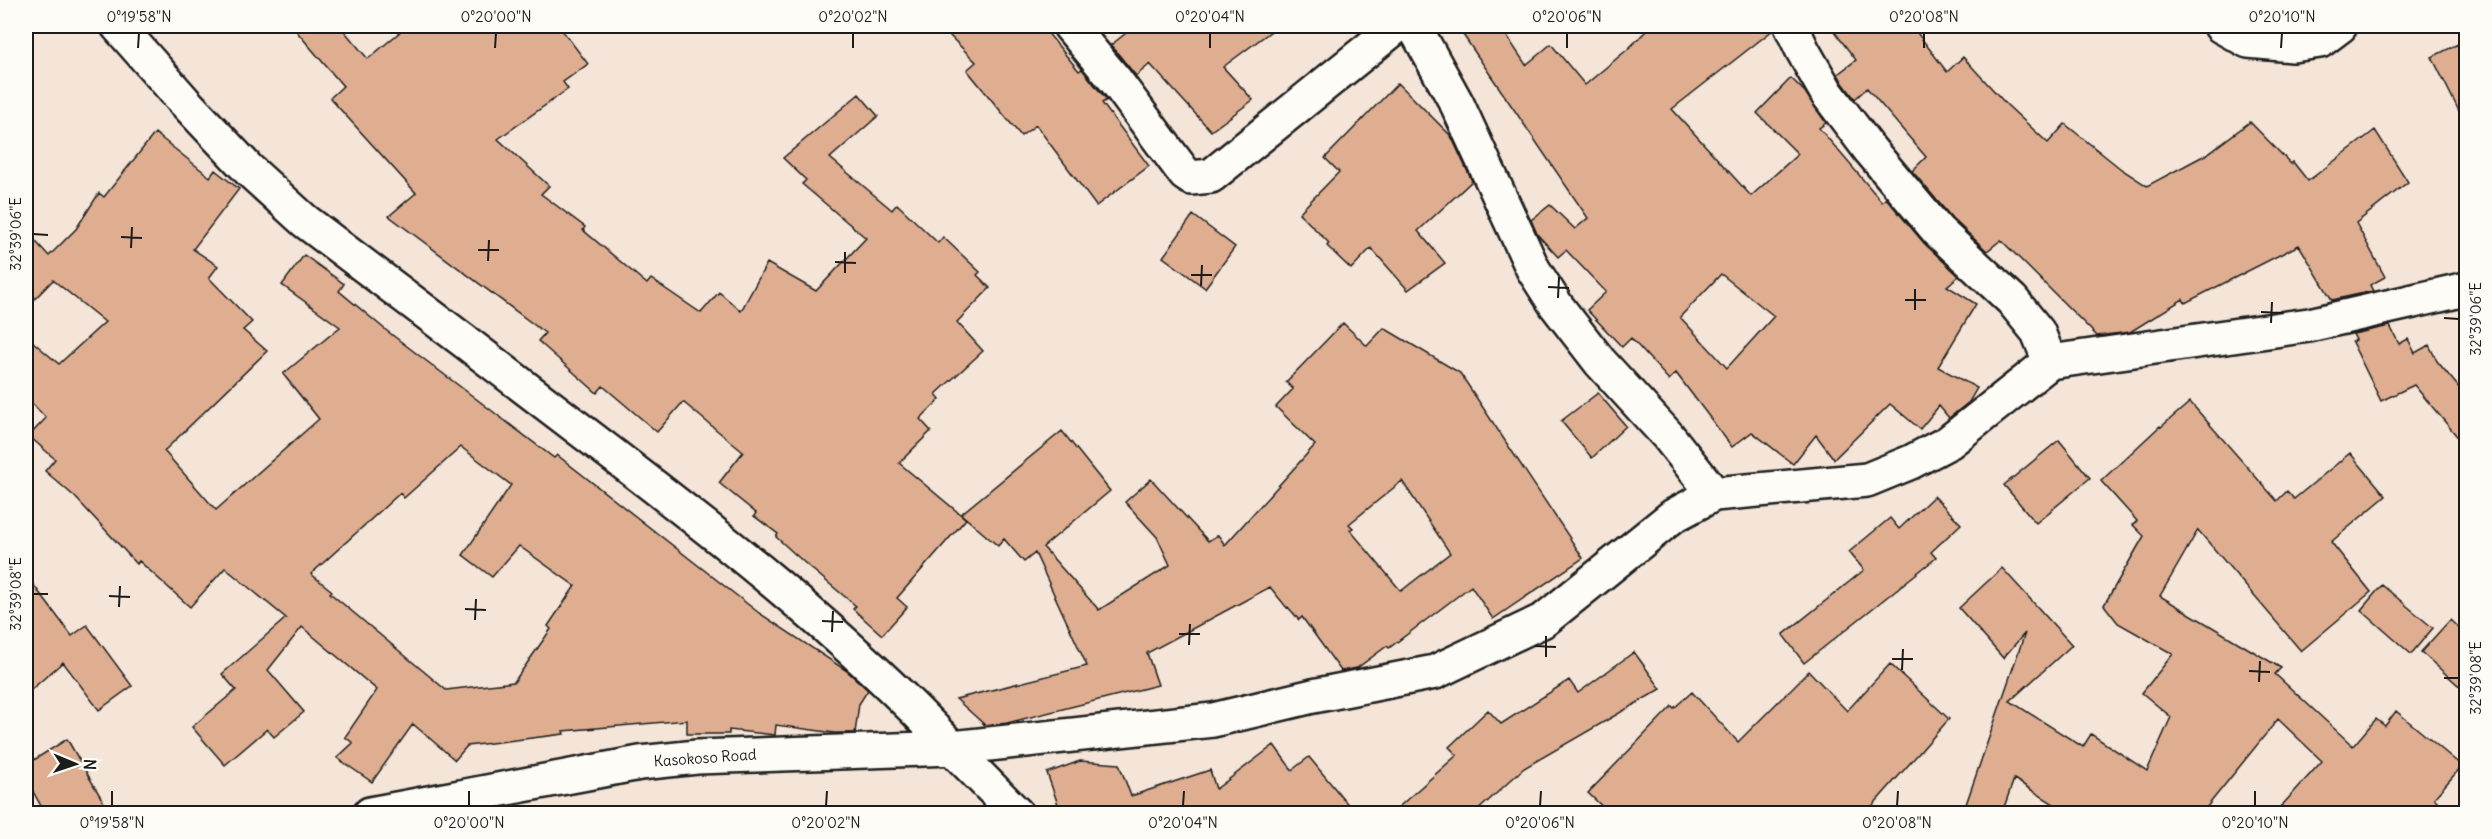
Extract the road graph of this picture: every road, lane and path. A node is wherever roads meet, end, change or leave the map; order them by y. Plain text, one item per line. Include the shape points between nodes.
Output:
1 (118, 26) edge
2 (1070, 26) edge
3 (1396, 26) edge
4 (1414, 26) edge
5 (1791, 26) edge
6 (2220, 26) edge
7 (2340, 26) edge
8 (2466, 289) edge
9 (2050, 362) junction
10 (1714, 494) junction
11 (952, 748) junction
12 (370, 813) edge
13 (1017, 813) edge

1 - 11 street via 249,170 305,221 692,514 913,706
2 - 3 street via 1191,178 1211,176
4 - 10 street via 1457,104 1533,269 1556,305
5 - 9 street via 1827,93 1870,150 1938,231 2012,300 2038,332
6 - 7 street via 2248,41 2293,45 2320,41
8 - 9 street via 2309,325
9 - 10 street via 1949,442 1867,480
10 - 11 street, Kasokoso Road via 1673,516 1544,620 1435,672 1213,720
11 - 12 street, Kasokoso Road via 697,757 640,763
11 - 13 street

